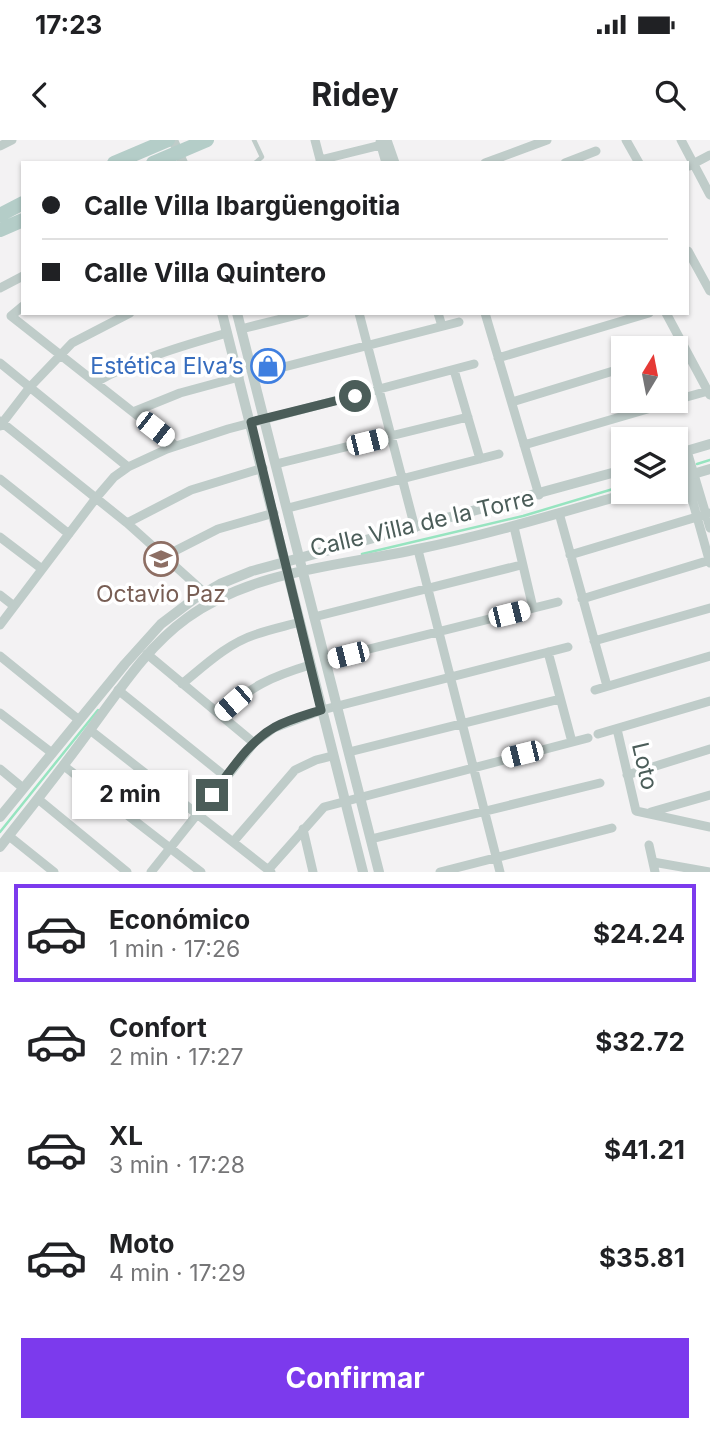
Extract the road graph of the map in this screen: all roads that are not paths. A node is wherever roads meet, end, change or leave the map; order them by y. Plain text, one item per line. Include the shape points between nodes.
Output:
1 (207, 140) edge
2 (254, 140) edge
3 (314, 140) edge
4 (547, 140) edge
5 (626, 140) edge
6 (681, 140) edge
7 (382, 142) edge
8 (534, 142) edge
9 (170, 146) edge
10 (596, 151) dead end
11 (710, 155) edge
12 (584, 160) edge
13 (121, 161) edge
14 (160, 161) edge
15 (258, 161) edge
16 (320, 161) edge
17 (386, 161) edge
18 (394, 161) edge
19 (490, 161) edge
20 (638, 161) edge
21 (689, 161) edge
22 (690, 165) edge
23 (710, 195) edge
24 (21, 204) edge
25 (0, 215) edge
26 (21, 220) edge
27 (0, 230) edge
28 (689, 253) edge
29 (21, 277) edge
30 (0, 288) edge
31 (710, 291) edge
32 (21, 308) edge
33 (126, 315) edge
34 (222, 315) edge
35 (238, 315) edge
36 (297, 315) edge
37 (359, 315) edge
38 (439, 315) edge
39 (487, 315) edge
40 (642, 315) edge
41 (667, 315) edge
42 (459, 322) dead end
43 (442, 326) junction
44 (241, 329) junction
45 (227, 333) junction
46 (674, 336) edge
47 (366, 346) junction
48 (60, 354) junction
49 (498, 358) junction
50 (0, 363) edge
51 (688, 363) edge
52 (474, 364) dead end
53 (454, 370) junction
54 (611, 373) edge
55 (253, 375) junction
56 (239, 376) junction
57 (96, 382) junction
58 (30, 387) junction
59 (377, 390) junction
60 (709, 393) edge
61 (688, 398) edge
62 (512, 402) junction
63 (133, 412) junction
64 (635, 413) edge
65 (467, 417) junction
66 (264, 418) junction
67 (251, 422) junction
68 (1, 423) edge
69 (389, 436) junction
70 (710, 444) edge
71 (176, 446) junction
72 (524, 446) junction
73 (688, 451) edge
74 (499, 454) dead end
75 (480, 459) junction
76 (276, 464) junction
77 (128, 467) junction
78 (263, 468) junction
79 (710, 469) edge
80 (611, 474) edge
81 (688, 476) edge
82 (0, 480) edge
83 (401, 480) junction
84 (688, 483) edge
85 (539, 495) junction
86 (96, 498) junction
87 (611, 498) edge
88 (288, 508) junction
89 (274, 513) junction
90 (559, 513) junction
91 (704, 515) edge
92 (127, 523) junction
93 (514, 527) junction
94 (415, 528) junction
95 (710, 528) edge
96 (69, 534) junction
97 (0, 537) edge
98 (418, 550) junction
99 (570, 555) junction
100 (165, 556) junction
101 (300, 559) junction
102 (710, 561) edge
103 (285, 562) junction
104 (521, 565) junction
105 (42, 569) junction
106 (303, 571) junction
107 (288, 576) junction
108 (427, 589) junction
109 (205, 593) junction
110 (0, 595) edge
111 (582, 599) junction
112 (558, 602) dead end
113 (14, 606) junction
114 (533, 608) junction
115 (710, 608) edge
116 (314, 617) junction
117 (300, 622) junction
118 (0, 625) edge
119 (438, 632) junction
120 (594, 641) junction
121 (568, 647) dead end
122 (548, 652) junction
123 (148, 654) junction
124 (0, 656) edge
125 (710, 656) edge
126 (325, 660) junction
127 (310, 665) junction
128 (450, 677) junction
129 (182, 684) junction
130 (607, 687) junction
131 (118, 690) junction
132 (595, 690) dead end
133 (560, 699) junction
134 (710, 701) edge
135 (336, 706) junction
136 (321, 710) junction
137 (0, 713) edge
138 (220, 714) junction
139 (79, 720) junction
140 (462, 724) junction
141 (617, 729) junction
142 (90, 730) junction
143 (598, 734) dead end
144 (588, 738) dead end
145 (572, 742) junction
146 (254, 743) junction
147 (710, 749) edge
148 (349, 752) junction
149 (52, 753) junction
150 (332, 756) junction
151 (64, 766) junction
152 (473, 767) junction
153 (0, 769) edge
154 (628, 775) junction
155 (226, 777) junction
156 (600, 783) dead end
157 (23, 788) junction
158 (360, 795) junction
159 (710, 795) edge
160 (38, 799) junction
161 (345, 800) junction
162 (688, 802) junction
163 (484, 812) junction
164 (198, 813) junction
165 (648, 813) junction
166 (0, 817) edge
167 (692, 824) junction
168 (710, 827) edge
169 (612, 828) dead end
170 (303, 829) junction
171 (9, 836) junction
172 (371, 839) junction
173 (233, 842) junction
174 (649, 845) dead end
175 (0, 847) edge
176 (170, 847) junction
177 (496, 858) junction
178 (653, 862) junction
179 (270, 871) edge
180 (704, 871) edge
181 (54, 872) edge
182 (127, 872) edge
183 (150, 872) edge
184 (201, 872) edge
185 (313, 872) edge
186 (363, 872) edge
187 (379, 872) edge
188 (440, 872) edge
189 (500, 872) edge
190 (655, 872) edge

1 - 9 main road
2 - 15 lane via 262,154
3 - 16 street
4 - 8 street
5 - 20 street
6 - 21 street
7 - 16 street
7 - 17 street
7 - 18 street
8 - 19 street
9 - 13 main road
9 - 14 main road
10 - 12 street
11 - 22 street
22 - 23 street
24 - 25 main road
26 - 27 main road
28 - 31 street
29 - 30 street
32 - 48 street via 11,316
33 - 48 street
34 - 45 street
35 - 44 street
36 - 44 street
37 - 47 street
38 - 43 street
39 - 49 street
40 - 49 street
41 - 46 street
42 - 43 street
43 - 47 street
44 - 55 street
45 - 56 street
45 - 57 street via 168,350
47 - 55 street
47 - 59 street
48 - 57 street
48 - 58 street
49 - 62 street
50 - 58 street
51 - 60 street
52 - 53 street
53 - 59 street
53 - 65 street
54 - 62 street
55 - 66 street
56 - 63 street
56 - 67 street
57 - 63 street
58 - 68 street
58 - 77 street
59 - 66 street
59 - 69 street
60 - 61 street
62 - 72 street
63 - 71 street
64 - 72 street
65 - 69 street
65 - 75 street
66 - 67 street
66 - 76 street
67 - 71 street
67 - 78 street
68 - 86 street
69 - 76 street
69 - 83 street
70 - 73 street
71 - 77 street
72 - 85 street
74 - 75 street
75 - 83 street
76 - 88 street
77 - 86 street
78 - 89 street
78 - 92 street via 191,490
79 - 81 street
80 - 85 street, Calle Villa de la Torre
82 - 96 street
83 - 88 street
83 - 94 street
84 - 91 street
85 - 94 street, Calle Villa de la Torre
86 - 92 street
86 - 96 street
87 - 90 street, Calle Villa de la Torre
88 - 101 street
89 - 100 street via 218,529
89 - 103 street
90 - 93 street, Calle Villa de la Torre
90 - 99 street
91 - 95 street
91 - 99 street
91 - 102 street
92 - 100 street
93 - 98 street, Calle Villa de la Torre
93 - 104 street
94 - 101 street, Calle Villa de la Torre
96 - 105 street
97 - 105 street
98 - 106 street, Calle Villa de la Torre
98 - 108 street
99 - 111 street
100 - 109 street
101 - 103 street, Calle Villa de la Torre
101 - 106 street
102 - 111 street
103 - 107 street
103 - 109 street, Calle Villa de la Torre via 252,571
104 - 108 street
104 - 114 street
105 - 113 street
106 - 107 street, Calle Villa de la Torre
106 - 116 street
107 - 117 street
107 - 123 street, Calle Villa de la Torre via 210,603
108 - 116 street
108 - 119 street
109 - 139 street, Calle Villa de la Torre via 161,624
110 - 113 street
111 - 120 street
112 - 114 street
113 - 118 street
114 - 119 street
115 - 120 street
116 - 126 street
117 - 127 street
117 - 129 street via 242,640
119 - 126 street
119 - 128 street
120 - 130 street
121 - 122 street
122 - 128 street
122 - 133 street
123 - 129 street
123 - 131 street, Calle Villa de la Torre
124 - 139 street
125 - 130 street
126 - 135 street
127 - 136 street
127 - 138 street via 262,682
128 - 135 street
128 - 140 street
129 - 138 street
130 - 132 street
131 - 142 street, Calle Villa de la Torre
131 - 155 street
133 - 140 street
133 - 145 street
134 - 141 street
135 - 136 street
135 - 148 street
136 - 146 street via 274,728
136 - 150 street
137 - 149 street
138 - 146 street
139 - 149 street, Calle Villa de la Torre
140 - 148 street
140 - 152 street
141 - 143 street
141 - 154 street, Loto
142 - 151 street, Calle Villa de la Torre
142 - 164 street
144 - 145 street
145 - 152 street
146 - 155 street
147 - 154 street
148 - 158 street
149 - 157 street, Calle Villa de la Torre
150 - 161 street
150 - 173 street via 295,770
151 - 160 street, Calle Villa de la Torre
151 - 176 street
152 - 158 street
152 - 163 street
153 - 157 street
154 - 165 street, Loto via 636,811
155 - 164 street
156 - 163 street
157 - 166 street, Calle Villa de la Torre
158 - 161 street
158 - 172 street
159 - 162 street
160 - 171 street, Calle Villa de la Torre
160 - 182 street
161 - 170 street via 320,809
161 - 186 street
162 - 165 street
162 - 167 street via 681,811
163 - 172 street
163 - 177 street
164 - 173 street
164 - 176 street
165 - 167 street
167 - 168 street
169 - 177 street
170 - 179 street
170 - 185 street
171 - 175 street, Calle Villa de la Torre
171 - 181 street
172 - 187 street
173 - 179 street
174 - 178 street
176 - 183 street
176 - 184 street
177 - 188 street
177 - 189 street
178 - 180 street
178 - 190 street

